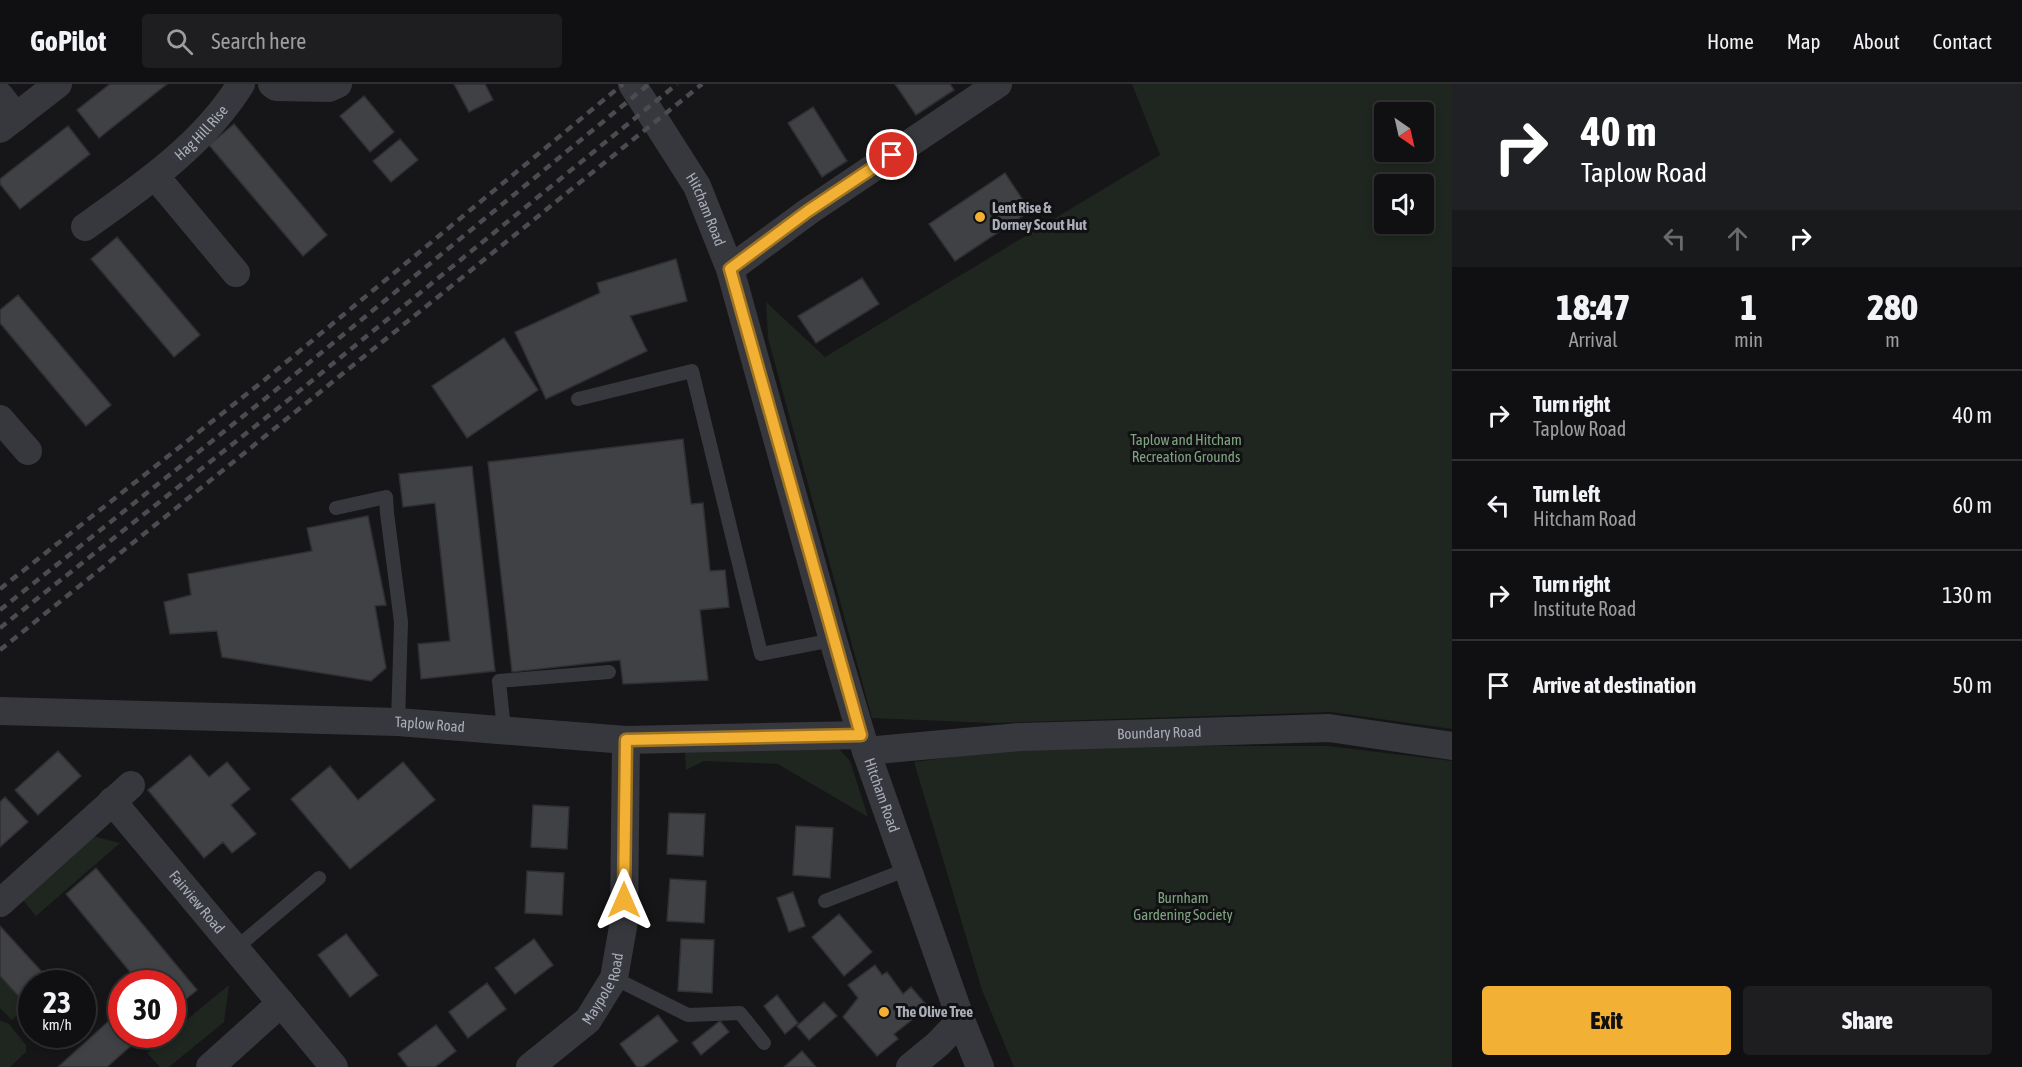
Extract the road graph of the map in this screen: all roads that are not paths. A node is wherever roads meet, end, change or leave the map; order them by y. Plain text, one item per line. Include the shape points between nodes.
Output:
1 (58, 84) edge
2 (241, 84) edge
3 (272, 84) edge
4 (338, 84) edge
5 (632, 84) edge
6 (998, 84) edge
7 (5, 114) edge
8 (156, 177) junction
9 (86, 227) dead end
10 (730, 269) junction
11 (236, 273) dead end
12 (578, 399) dead end
13 (0, 419) edge
14 (27, 451) dead end
15 (336, 508) dead end
16 (833, 640) junction
17 (609, 672) dead end
18 (0, 711) edge
19 (398, 722) junction
20 (504, 730) junction
21 (626, 740) junction
22 (863, 743) junction
23 (1452, 746) edge
24 (908, 869) junction
25 (319, 878) dead end
26 (825, 901) dead end
27 (0, 903) edge
28 (236, 949) junction
29 (614, 978) junction
30 (281, 1004) junction
31 (961, 1020) junction
32 (764, 1043) dead end
33 (210, 1067) edge
34 (334, 1067) edge
35 (530, 1067) edge
36 (910, 1067) edge
37 (980, 1067) edge

1 - 7 street
2 - 8 street, Hag Hill Rise via 225,109
3 - 4 street via 329,88
5 - 10 street, Hitcham Road via 697,186
6 - 10 street via 808,211
8 - 9 street, Hag Hill Rise
8 - 11 street
10 - 16 street, Hitcham Road
12 - 16 lane via 692,371 761,654
13 - 14 street
15 - 19 lane via 387,497 401,622
16 - 22 street, Hitcham Road
17 - 20 lane via 499,681
18 - 19 street, Taplow Road
19 - 20 street, Taplow Road
20 - 21 street, Taplow Road
21 - 22 street, Taplow Road
21 - 29 street, Maypole Road via 624,921
22 - 23 street, Boundary Road via 1329,728
22 - 24 street, Hitcham Road
24 - 26 lane
24 - 31 street, Hitcham Road
25 - 28 lane
27 - 28 street, Fairview Road via 122,793
28 - 30 street, Fairview Road
29 - 32 lane via 688,1015 740,1013
29 - 35 street, Maypole Road via 588,1020
30 - 33 street
30 - 34 street
31 - 36 street
31 - 37 street, Hitcham Road

